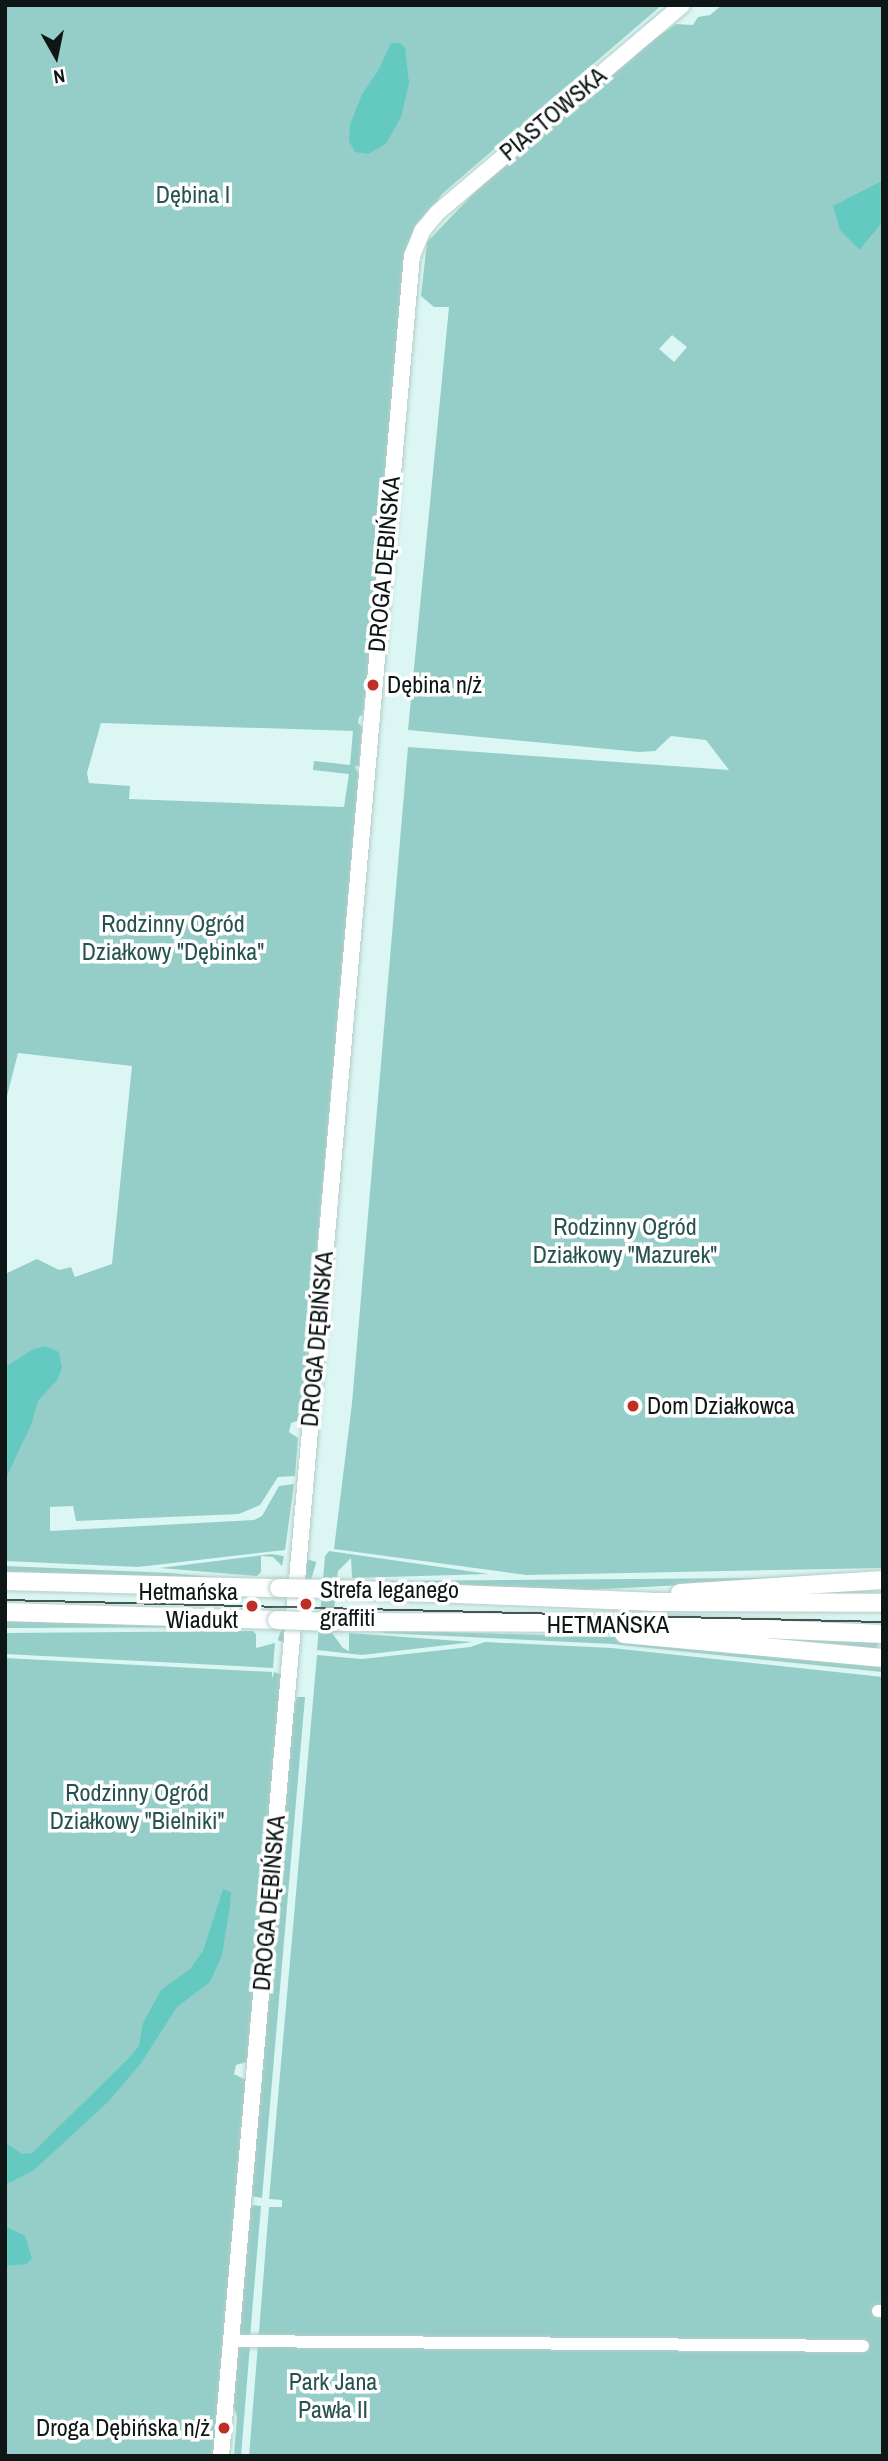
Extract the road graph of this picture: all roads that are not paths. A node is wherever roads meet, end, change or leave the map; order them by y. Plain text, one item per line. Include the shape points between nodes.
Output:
1 (682, 5) edge
2 (427, 225) joint
3 (883, 1580) edge
4 (5, 1581) edge
5 (567, 1598) junction
6 (883, 1603) edge
7 (5, 1612) edge
8 (541, 1625) junction
9 (883, 1634) edge
10 (883, 1658) edge
11 (231, 2341) junction
12 (863, 2346) dead end
13 (221, 2456) edge

1 - 2 street, PIASTOWSKA
2 - 11 street, DROGA DĘBIŃSKA via 410,266
3 - 5 main road
4 - 5 main road, HETMAŃSKA, bridge
5 - 6 main road, HETMAŃSKA via 720,1604
7 - 8 main road, HETMAŃSKA, bridge
8 - 9 main road, HETMAŃSKA via 727,1626
8 - 10 main road
11 - 12 street
11 - 13 street, DROGA DĘBIŃSKA

